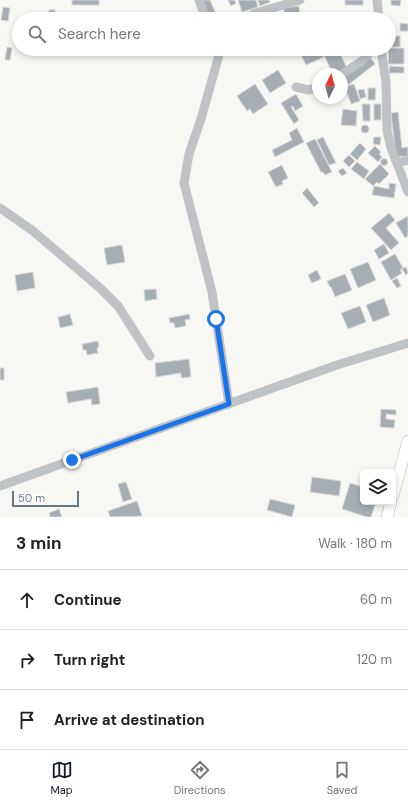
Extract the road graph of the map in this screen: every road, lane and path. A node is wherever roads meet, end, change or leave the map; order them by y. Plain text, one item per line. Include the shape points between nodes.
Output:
1 (199, 0) edge
2 (300, 0) edge
3 (377, 0) edge
4 (203, 12) edge
5 (260, 12) edge
6 (378, 12) edge
7 (218, 56) edge
8 (367, 56) edge
9 (382, 56) edge
10 (348, 70) edge
11 (296, 87) dead end
12 (312, 89) edge
13 (408, 160) edge
14 (397, 163) junction
15 (408, 192) edge
16 (0, 208) edge
17 (408, 343) edge
18 (150, 356) dead end
19 (229, 404) junction
20 (408, 441) edge
21 (396, 484) edge
22 (0, 486) edge
23 (390, 505) edge
24 (387, 517) edge

1 - 4 street
2 - 5 street
3 - 6 street
7 - 19 street via 189,154 184,183 212,292
8 - 10 street
9 - 14 street via 390,148
11 - 12 street
13 - 14 street
14 - 15 street
16 - 18 street via 32,230 105,292 118,306
17 - 19 street via 337,365
19 - 22 street
20 - 21 main road
23 - 24 main road

